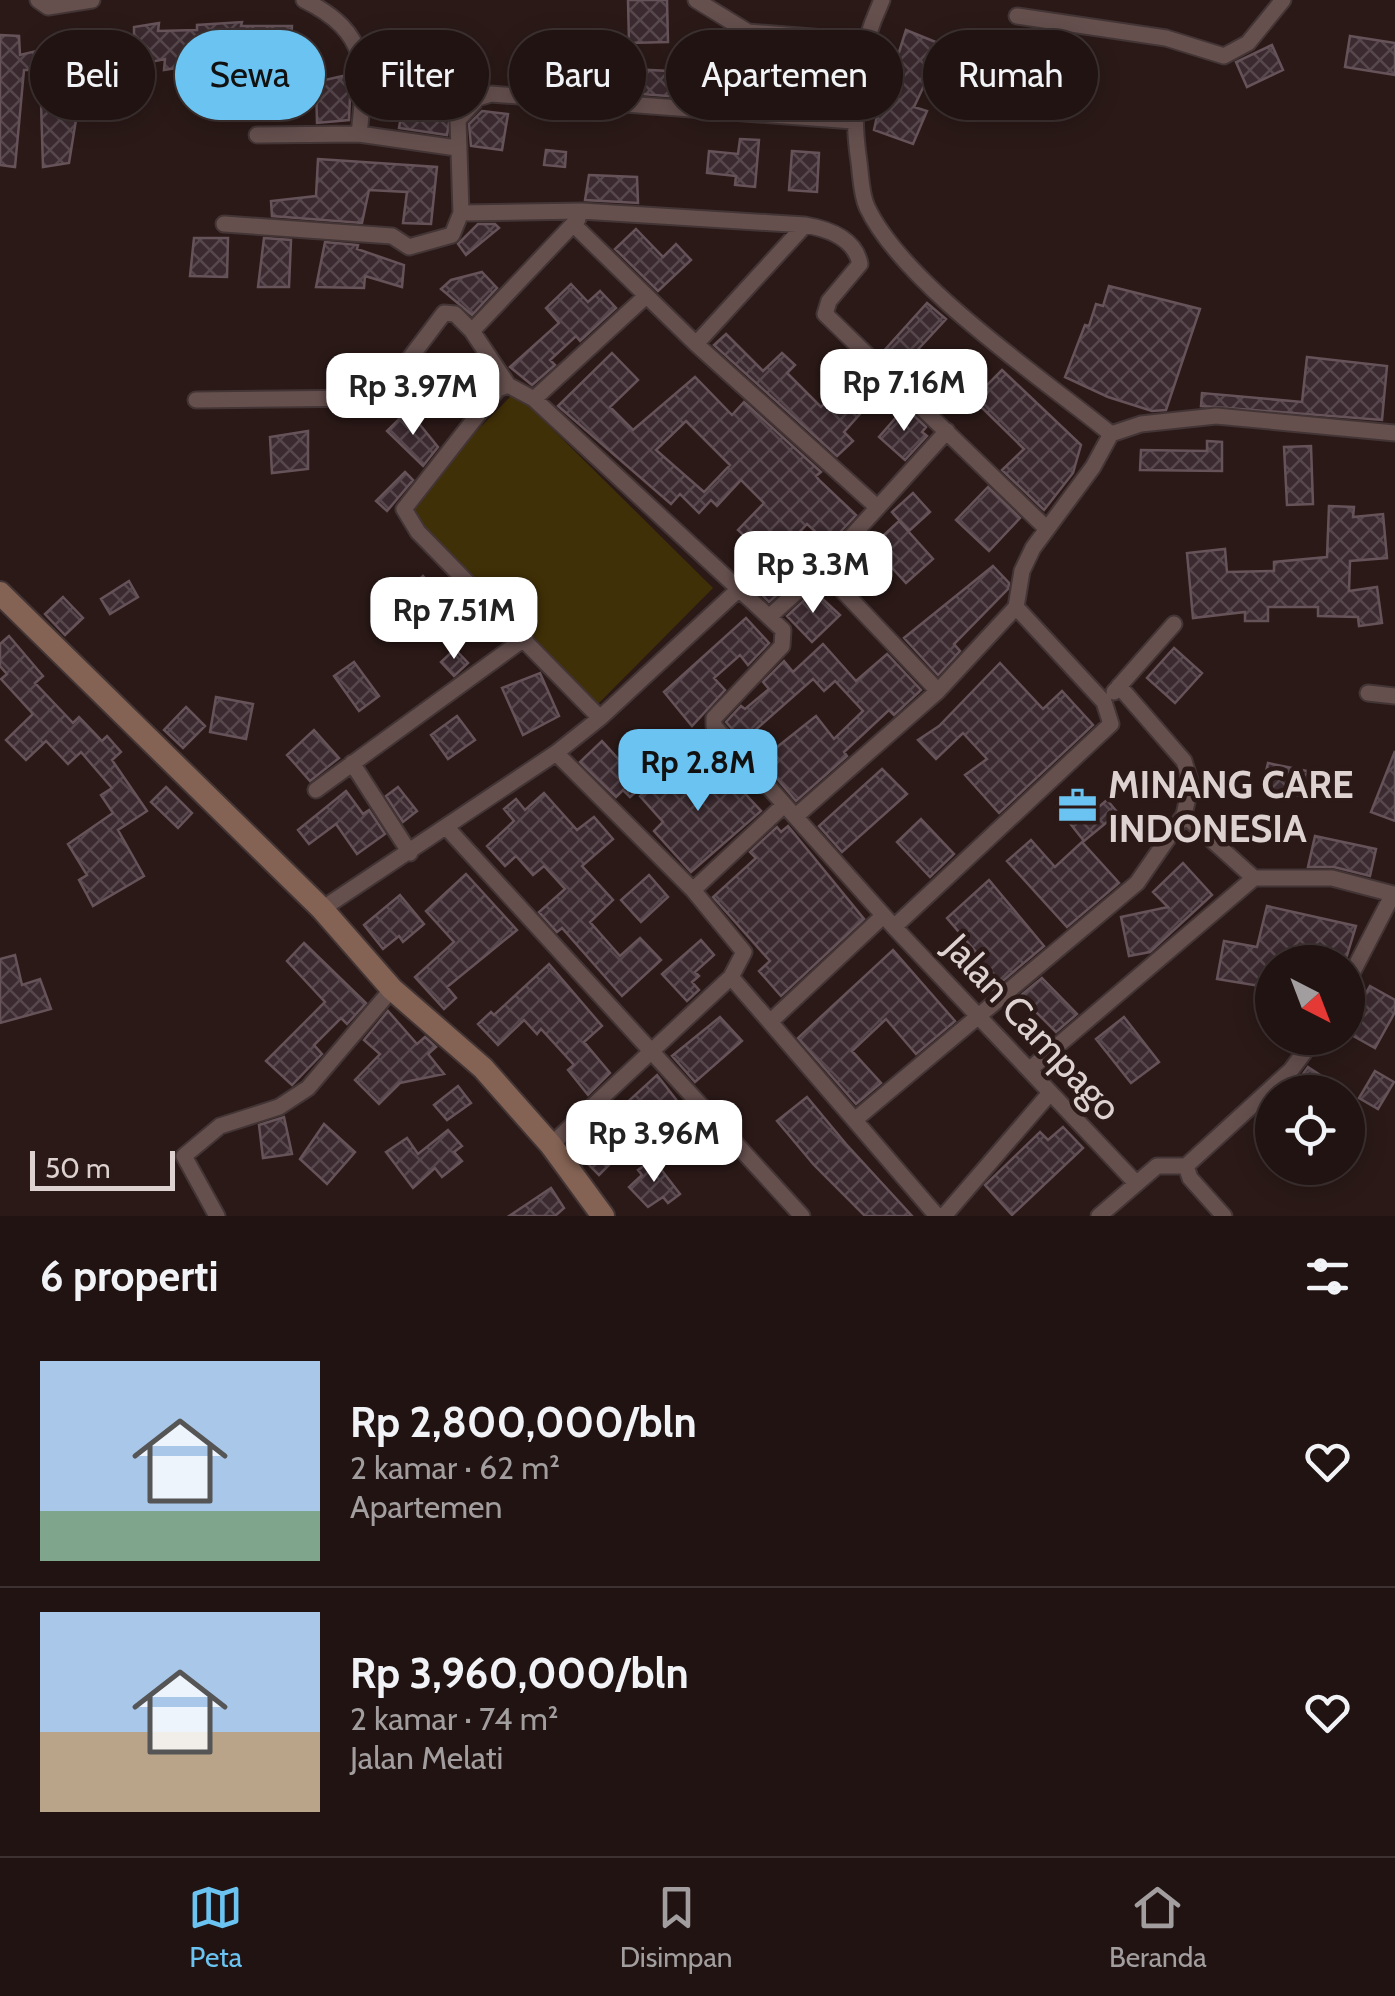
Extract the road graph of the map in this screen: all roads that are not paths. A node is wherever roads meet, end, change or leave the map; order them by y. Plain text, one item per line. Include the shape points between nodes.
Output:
1 (38, 0) edge
2 (92, 0) edge
3 (304, 0) edge
4 (696, 0) edge
5 (882, 0) edge
6 (1283, 0) edge
7 (1016, 16) dead end
8 (745, 30) edge
9 (869, 30) edge
10 (853, 121) joint
11 (359, 134) junction
12 (257, 135) dead end
13 (458, 148) junction
14 (460, 213) junction
15 (578, 218) junction
16 (224, 224) dead end
17 (805, 225) junction
18 (646, 296) junction
19 (472, 330) junction
20 (696, 344) junction
21 (508, 385) junction
22 (534, 399) junction
23 (196, 400) dead end
24 (948, 431) junction
25 (1395, 433) edge
26 (1111, 434) junction
27 (877, 507) junction
28 (1046, 528) junction
29 (822, 569) junction
30 (739, 589) junction
31 (0, 592) edge
32 (1016, 607) junction
33 (769, 616) junction
34 (1174, 624) dead end
35 (525, 638) junction
36 (1119, 686) junction
37 (938, 691) junction
38 (1368, 693) dead end
39 (1395, 696) edge
40 (1104, 702) junction
41 (600, 718) junction
42 (556, 754) junction
43 (352, 762) junction
44 (316, 790) dead end
45 (790, 811) junction
46 (1184, 815) junction
47 (448, 829) junction
48 (410, 853) junction
49 (1254, 878) junction
50 (692, 890) junction
51 (1394, 891) edge
52 (322, 908) junction
53 (888, 922) junction
54 (1365, 948) edge
55 (731, 977) junction
56 (392, 989) junction
57 (979, 1016) junction
58 (770, 1022) junction
59 (654, 1052) junction
60 (1303, 1055) edge
61 (1029, 1070) junction
62 (1050, 1093) junction
63 (857, 1118) junction
64 (551, 1146) junction
65 (1186, 1166) junction
66 (1136, 1182) junction
67 (217, 1216) edge
68 (603, 1216) edge
69 (802, 1216) edge
70 (937, 1216) edge
71 (944, 1216) edge
72 (1099, 1216) edge
73 (1224, 1216) edge

1 - 2 street via 48,7
3 - 11 street via 362,54
4 - 8 street
5 - 9 street
6 - 7 street via 1248,42 1224,56 1166,38
10 - 13 street via 504,92 469,106 458,120
10 - 26 street via 865,203 901,258
11 - 12 street
11 - 13 street
13 - 14 street
14 - 15 street
14 - 16 street via 452,235 410,247 392,236
15 - 17 street
15 - 18 street
15 - 19 street
17 - 20 street
17 - 24 street via 834,232 860,258 825,314
18 - 20 street
18 - 22 street
19 - 21 street
19 - 23 street via 444,313 382,395
20 - 27 street
21 - 22 street
21 - 35 street via 498,389 404,510
22 - 30 street
24 - 27 street
24 - 28 street
25 - 26 street via 1216,416
26 - 28 street
27 - 29 street
28 - 32 street via 1022,572
29 - 33 street
29 - 37 street
30 - 33 street
30 - 41 street
31 - 52 street
32 - 37 street
32 - 40 street
33 - 45 street, Jalan Campago via 783,630 782,646 712,721
34 - 36 street
35 - 41 street
35 - 43 street
36 - 40 street
36 - 46 street via 1184,761 1191,784
37 - 45 street
38 - 39 street
40 - 53 street via 1112,719 1107,729
41 - 42 street
42 - 47 street
42 - 50 street
43 - 44 street
43 - 48 street
45 - 50 street
45 - 53 street, Jalan Campago
46 - 49 street
46 - 57 street via 1137,883
47 - 48 street
47 - 59 street
48 - 52 street
49 - 51 street via 1332,878
49 - 61 street
50 - 55 street via 742,945
51 - 54 street
52 - 56 street
53 - 57 street, Jalan Campago
53 - 58 street
55 - 58 street
55 - 59 street
56 - 64 street via 483,1068
56 - 67 street via 294,1099 220,1126 184,1156
57 - 61 street, Jalan Campago
57 - 63 street
58 - 63 street
59 - 64 street
59 - 69 street
60 - 65 street
61 - 62 street, Jalan Campago
62 - 66 street, Jalan Campago
62 - 71 street
63 - 70 street
64 - 68 street
65 - 66 street via 1157,1166
65 - 73 street
66 - 72 street

